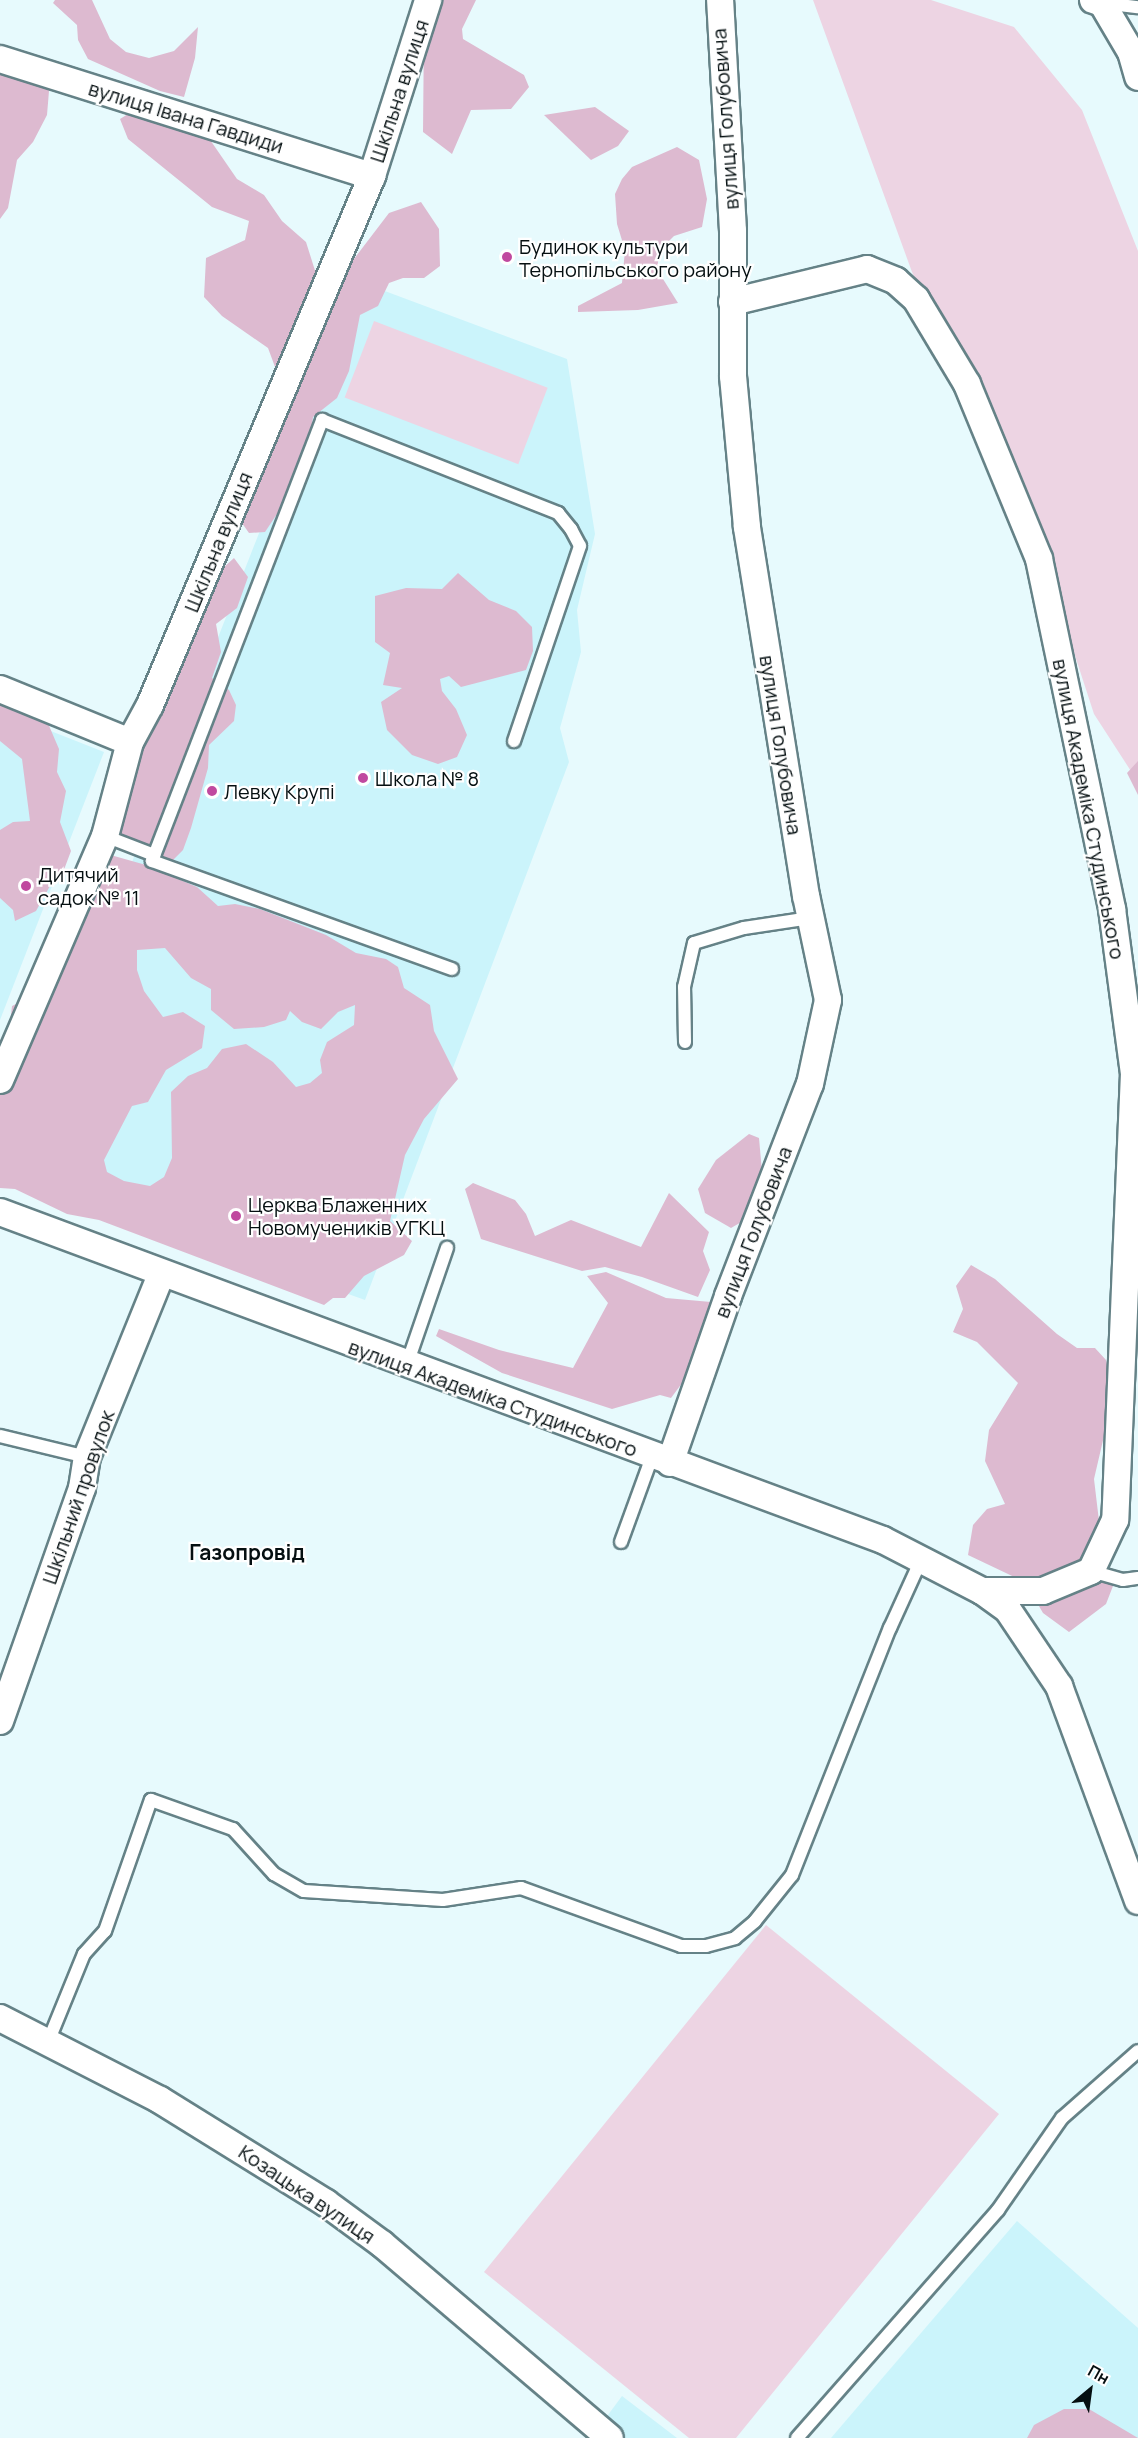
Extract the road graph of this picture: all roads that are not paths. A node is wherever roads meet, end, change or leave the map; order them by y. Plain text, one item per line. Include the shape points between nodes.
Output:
1 (428, 0) edge
2 (720, 0) edge
3 (1098, 2) edge
4 (1138, 7) edge
5 (0, 59) edge
6 (1138, 77) edge
7 (372, 176) junction
8 (732, 302) junction
9 (0, 689) edge
10 (514, 741) dead end
11 (130, 742) junction
12 (105, 836) junction
13 (154, 855) junction
14 (810, 918) junction
15 (452, 969) dead end
16 (685, 1042) dead end
17 (0, 1080) edge
18 (0, 1212) edge
19 (447, 1248) dead end
20 (161, 1275) junction
21 (406, 1366) junction
22 (0, 1436) edge
23 (87, 1457) junction
24 (661, 1460) junction
25 (621, 1542) dead end
26 (921, 1560) junction
27 (1091, 1571) junction
28 (1138, 1578) edge
29 (982, 1591) junction
30 (0, 1721) edge
31 (1138, 1901) edge
32 (0, 2019) edge
33 (48, 2042) junction
34 (1138, 2051) edge
35 (610, 2438) edge
36 (797, 2438) edge

1 - 7 street, Шкільна вулиця
2 - 8 street, вулиця Голубовича via 733,231
3 - 4 lane
3 - 6 street via 1131,52
5 - 7 street, вулиця Івана Гавдиди
7 - 11 street, Шкільна вулиця via 150,705
8 - 14 street, вулиця Голубовича via 732,376 747,527
8 - 27 street, вулиця Академіка Студинського via 867,269 896,281 916,299 967,384 1039,559 1112,909 1134,1073 1115,1520
9 - 11 street
10 - 13 lane via 580,546 571,529 558,513 322,420
11 - 12 street, Шкільна вулиця
12 - 13 lane
12 - 17 street, Шкільна вулиця
13 - 15 lane via 152,861
14 - 16 lane via 744,928 694,943 684,987
14 - 24 street, вулиця Голубовича via 828,1000 810,1084
18 - 20 street, вулиця Академіка Студинського
19 - 21 lane
20 - 21 street, вулиця Академіка Студинського
20 - 23 street, Шкільний провулок
21 - 24 street, вулиця Академіка Студинського
22 - 23 lane
23 - 30 street, Шкільний провулок via 82,1488
24 - 25 lane
24 - 26 street, вулиця Академіка Студинського via 883,1540
26 - 29 street, вулиця Академіка Студинського
26 - 33 lane via 792,1875 756,1921 735,1938 706,1946 681,1946 521,1888 443,1899 304,1891 274,1874 233,1829 151,1800 105,1931 84,1954
27 - 28 lane via 1123,1580
27 - 29 street, вулиця Академіка Студинського via 1044,1590
29 - 31 street, вулиця Академіка Студинського via 1008,1610 1059,1686
32 - 33 street, Козацька вулиця
33 - 35 street, Козацька вулиця via 160,2100 326,2203 381,2244
34 - 36 lane via 1062,2118 998,2210

